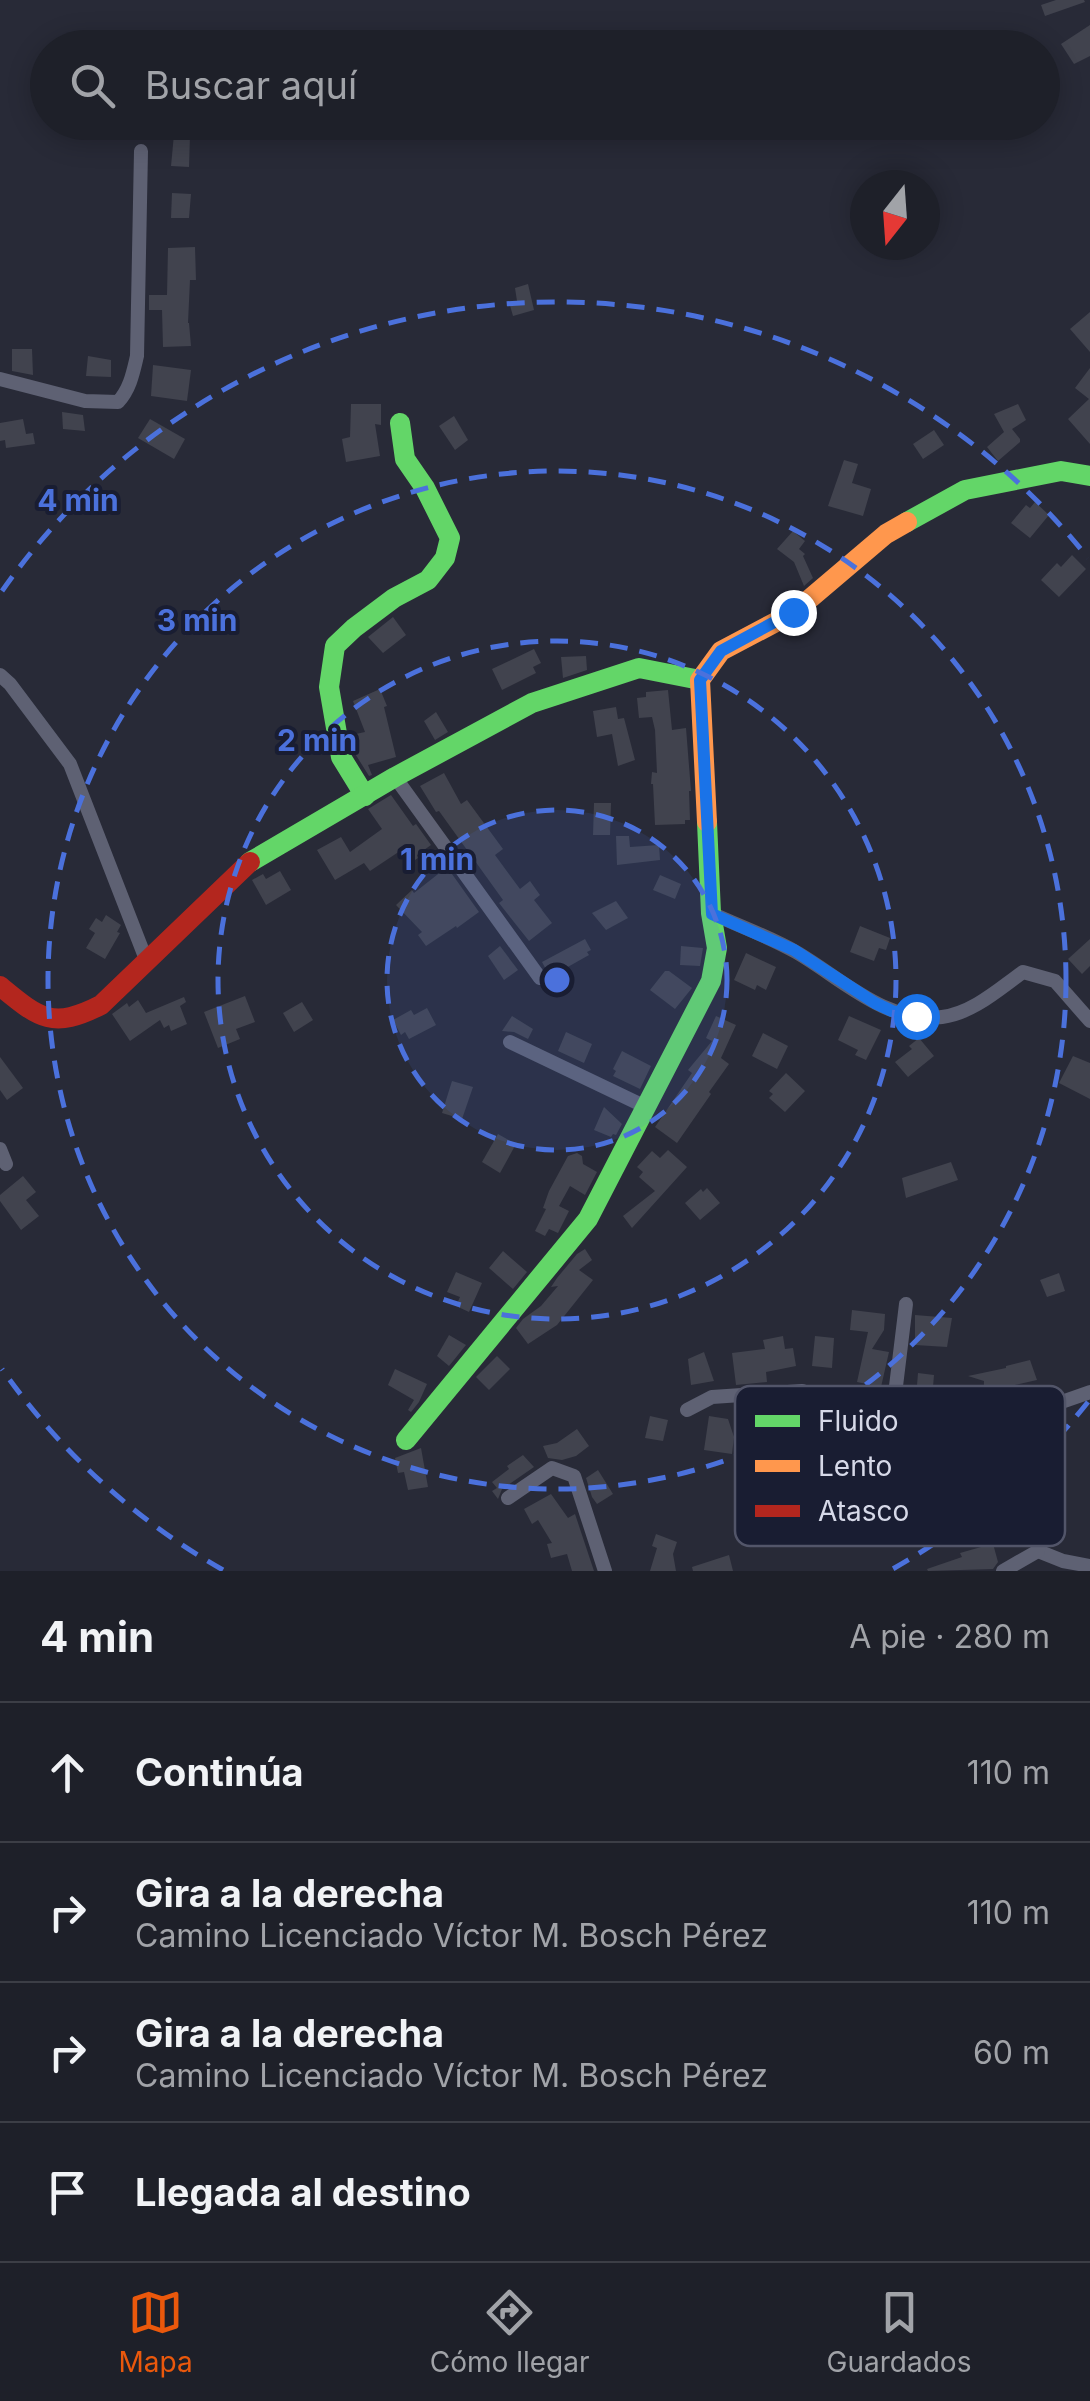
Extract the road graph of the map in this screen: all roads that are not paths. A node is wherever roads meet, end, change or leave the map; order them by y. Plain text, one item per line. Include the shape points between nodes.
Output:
1 (141, 151) dead end
2 (0, 379) edge
3 (400, 423) dead end
4 (1090, 476) edge
5 (0, 675) edge
6 (700, 680) junction
7 (395, 777) junction
8 (366, 796) junction
9 (712, 914) junction
10 (147, 962) junction
11 (540, 978) dead end
12 (0, 986) edge
13 (1090, 1022) edge
14 (510, 1042) dead end
15 (646, 1107) junction
16 (0, 1148) edge
17 (6, 1164) dead end
18 (906, 1304) dead end
19 (896, 1386) edge
20 (1090, 1392) edge
21 (735, 1395) edge
22 (1065, 1401) edge
23 (687, 1410) dead end
24 (406, 1440) dead end
25 (508, 1498) dead end
26 (1038, 1546) edge
27 (1038, 1551) junction
28 (1090, 1566) edge
29 (605, 1571) edge
30 (1003, 1571) edge

1 - 2 street via 137,356 126,394 118,402 85,401
3 - 8 street via 405,458 450,538 428,580 335,646 330,687 340,756
4 - 6 street via 1061,472 965,490 886,534 793,612 721,651
5 - 10 street via 70,764
6 - 7 street via 638,668 532,703
6 - 9 street
7 - 8 street
7 - 11 street
8 - 10 street via 247,864
9 - 13 street via 794,950 892,1011 942,1017 968,1010 1023,972 1055,981
9 - 15 street via 717,948 711,981
10 - 12 street via 80,1017 34,1013
14 - 15 street
15 - 24 street via 588,1220
16 - 17 street
18 - 19 street
20 - 22 street
21 - 23 street via 712,1397
25 - 29 street via 552,1468 574,1476
26 - 27 street
27 - 28 street
27 - 30 street

